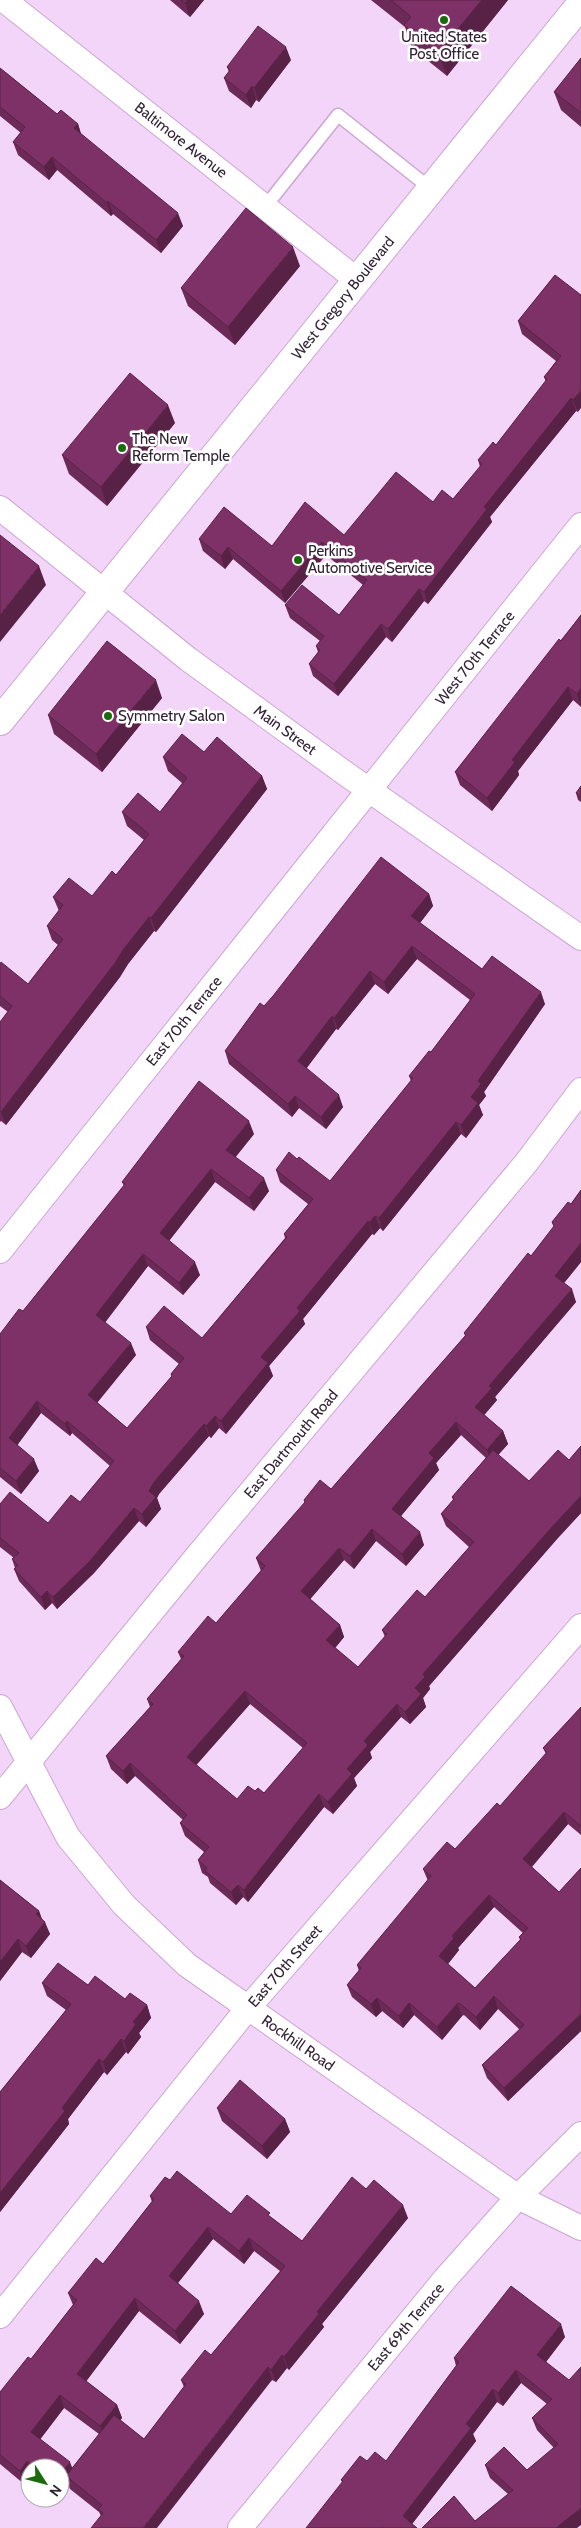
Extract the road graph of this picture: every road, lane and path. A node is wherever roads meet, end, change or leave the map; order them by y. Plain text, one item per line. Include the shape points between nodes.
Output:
1 (4, 0) edge
2 (581, 4) edge
3 (431, 189) junction
4 (265, 207) junction
5 (357, 280) junction
6 (0, 508) edge
7 (581, 525) edge
8 (104, 592) junction
9 (0, 720) edge
10 (369, 791) junction
11 (581, 938) edge
12 (581, 1090) edge
13 (0, 1251) edge
14 (581, 1626) edge
15 (0, 1707) edge
16 (29, 1760) junction
17 (0, 1797) edge
18 (248, 2008) junction
19 (581, 2134) edge
20 (518, 2196) junction
21 (581, 2228) edge
22 (0, 2316) edge
23 (240, 2528) edge

1 - 4 street, Baltimore Avenue
2 - 3 main road, West Gregory Boulevard
3 - 4 lane via 338,116
3 - 5 main road, West Gregory Boulevard
4 - 5 street, Baltimore Avenue
5 - 8 main road, West Gregory Boulevard
6 - 8 street, Main Street
7 - 10 street, West 70th Terrace
8 - 9 main road, West Gregory Boulevard
8 - 10 street, Main Street via 188,659
10 - 11 street, Main Street
10 - 13 street, East 70th Terrace
12 - 16 street, East Dartmouth Road via 526,1163
14 - 18 street, East 70th Street
15 - 16 street, Rockhill Road
16 - 17 street, East Dartmouth Road
16 - 18 street, Rockhill Road via 68,1837 124,1905 187,1965
18 - 20 street, Rockhill Road
18 - 22 street, East 70th Street
19 - 20 street, East 69th Terrace
20 - 21 street, Rockhill Road
20 - 23 street, East 69th Terrace via 445,2279

